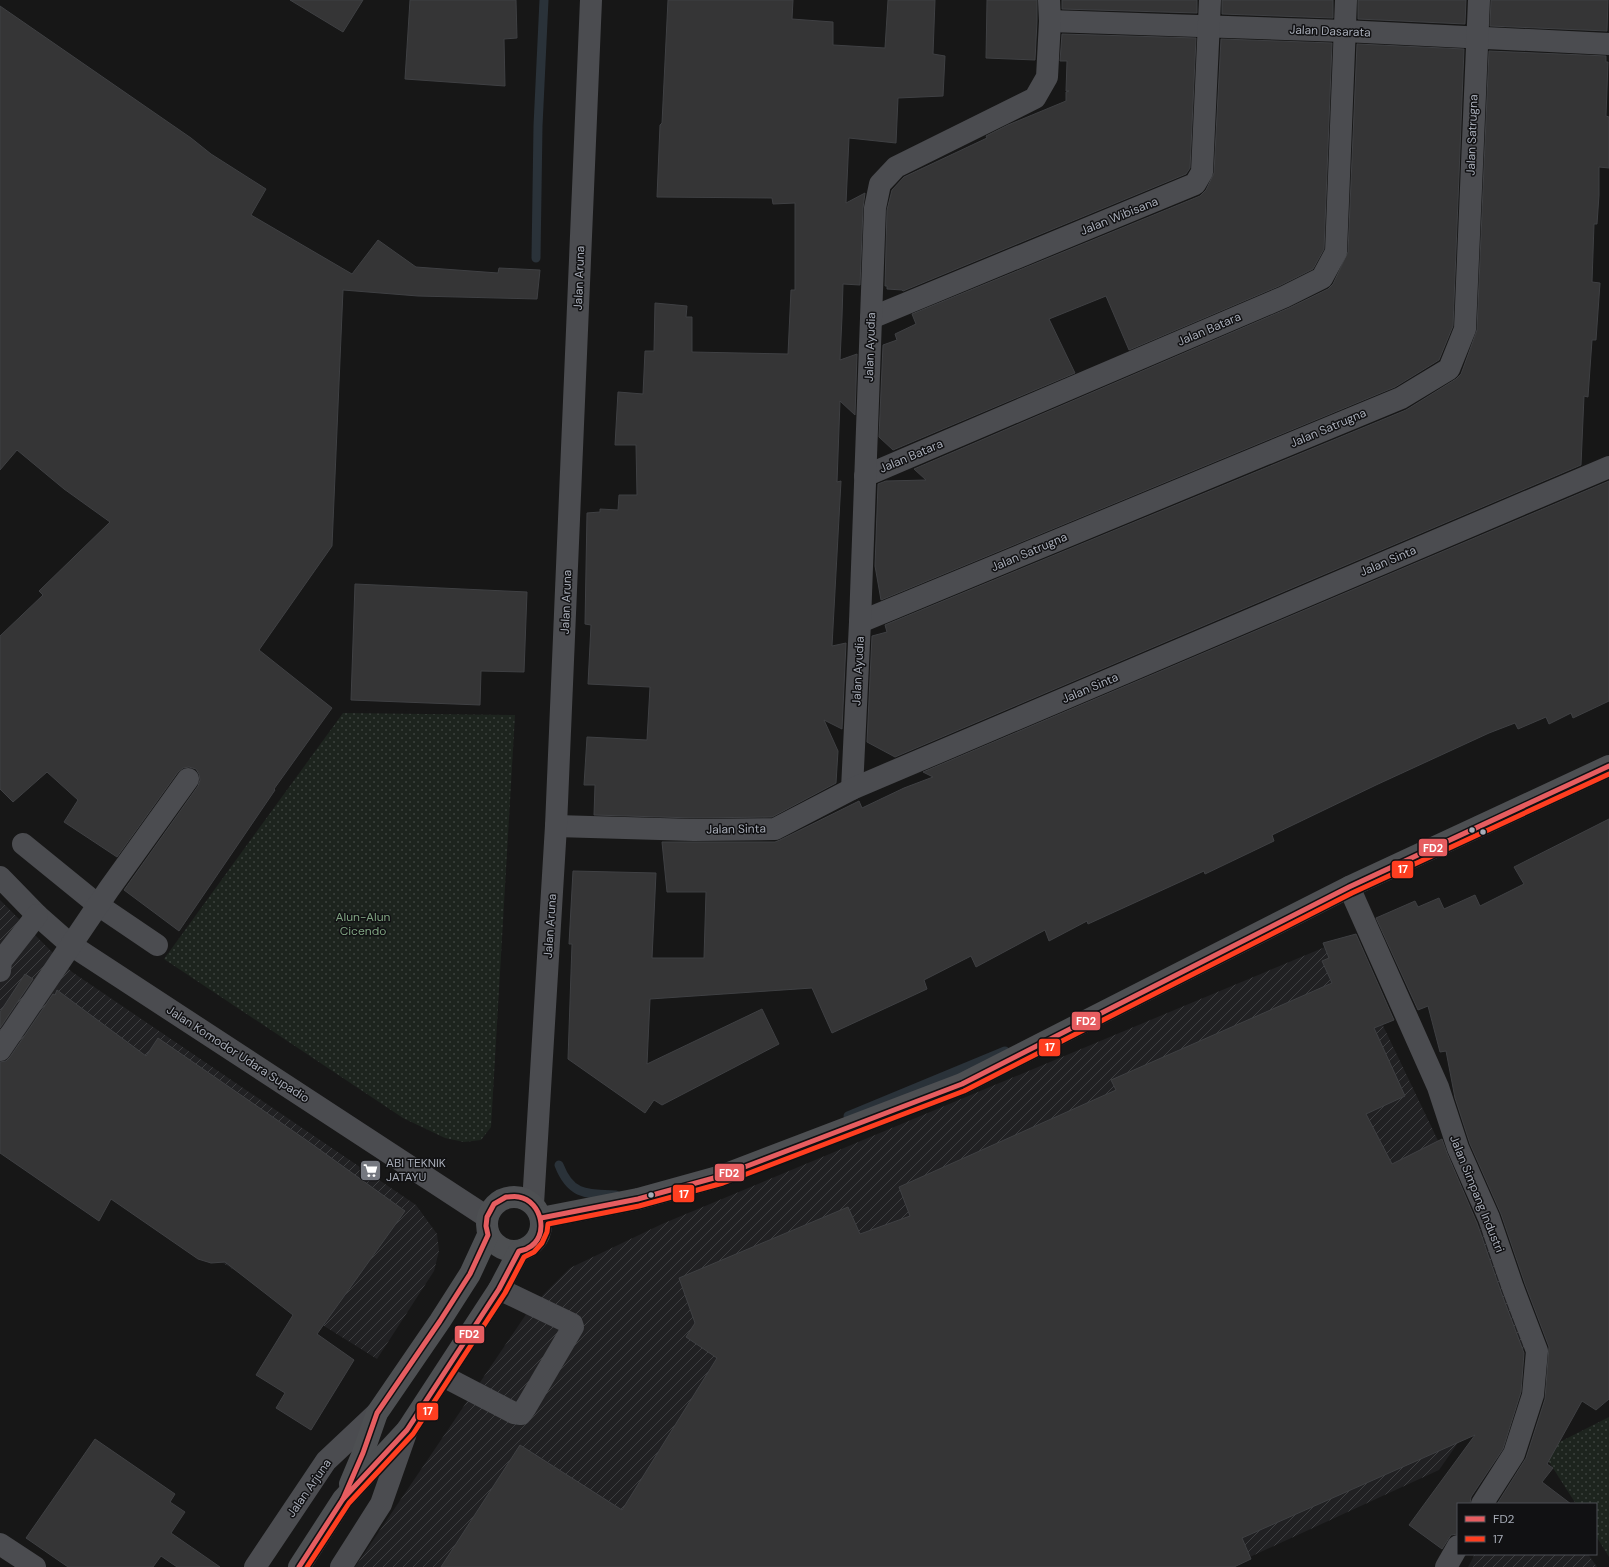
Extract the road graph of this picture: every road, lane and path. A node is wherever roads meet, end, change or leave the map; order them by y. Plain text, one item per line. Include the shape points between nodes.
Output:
1 (591, 0) edge
2 (1049, 0) edge
3 (1210, 0) edge
4 (1346, 0) edge
5 (1479, 0) edge
6 (1050, 21) junction
7 (1210, 28) junction
8 (1344, 31) junction
9 (1476, 38) junction
10 (1609, 44) edge
11 (871, 318) junction
12 (1609, 467) edge
13 (865, 476) junction
14 (860, 622) junction
15 (1609, 766) edge
16 (188, 779) dead end
17 (852, 789) junction
18 (556, 826) junction
19 (23, 844) dead end
20 (0, 878) edge
21 (1349, 888) junction
22 (98, 905) junction
23 (37, 915) junction
24 (71, 945) junction
25 (157, 946) dead end
26 (0, 971) edge
27 (0, 1050) edge
28 (537, 1211) junction
29 (487, 1226) junction
30 (519, 1251) junction
31 (499, 1289) junction
32 (443, 1376) junction
33 (377, 1413) junction
34 (407, 1430) junction
35 (343, 1499) junction
36 (1483, 1503) edge
37 (0, 1544) edge
38 (1457, 1548) edge
39 (35, 1567) edge
40 (255, 1567) edge
41 (299, 1567) edge
42 (342, 1567) edge
43 (1446, 1567) edge

1 - 18 street, Jalan Aruna
2 - 6 street, Jalan Ayudia
3 - 7 street, Jalan Wibisana
4 - 8 street, Jalan Batara
5 - 9 street, Jalan Satrugna
6 - 7 street, Jalan Dasarata
6 - 11 street, Jalan Ayudia via 1047,78 1035,98 896,167 880,184 875,208
7 - 8 street, Jalan Dasarata
7 - 11 street, Jalan Wibisana via 1202,172 1195,184
8 - 9 street, Jalan Dasarata
8 - 13 street, Jalan Batara via 1336,252 1322,278 1284,297
9 - 10 street, Jalan Dasarata
9 - 14 street, Jalan Satrugna via 1465,329 1449,369 1401,398
11 - 13 street, Jalan Ayudia
12 - 17 street, Jalan Sinta
13 - 14 street, Jalan Ayudia
14 - 17 street, Jalan Ayudia
15 - 21 main road
16 - 22 street
17 - 18 street, Jalan Sinta via 775,829 694,830
18 - 28 street, Jalan Aruna
19 - 22 street
20 - 23 street, Jalan Komodor Udara Supadio
21 - 28 main road via 962,1084 721,1176 638,1200
21 - 36 street, Jalan Simpang Industri via 1438,1087 1458,1148 1489,1218 1537,1351 1533,1395 1514,1454
22 - 24 street
22 - 25 street
23 - 24 street, Jalan Komodor Udara Supadio
23 - 26 street via 1,961
24 - 27 street
24 - 29 street, Jalan Komodor Udara Supadio
28 - 29 main road, Jalan Arjuna via 520,1197 506,1198 494,1204
28 - 30 main road via 541,1229 537,1239 529,1248
29 - 30 main road via 493,1242 500,1248 509,1252
29 - 33 main road, Jalan Arjuna via 470,1274
30 - 31 main road
31 - 32 main road
31 - 32 street via 572,1324 573,1327 526,1407 521,1414 514,1413
32 - 34 main road
33 - 35 main road
33 - 40 street, Jalan Arjuna via 326,1461
34 - 35 main road
34 - 42 street via 381,1504
35 - 41 main road
37 - 39 street
38 - 43 street

